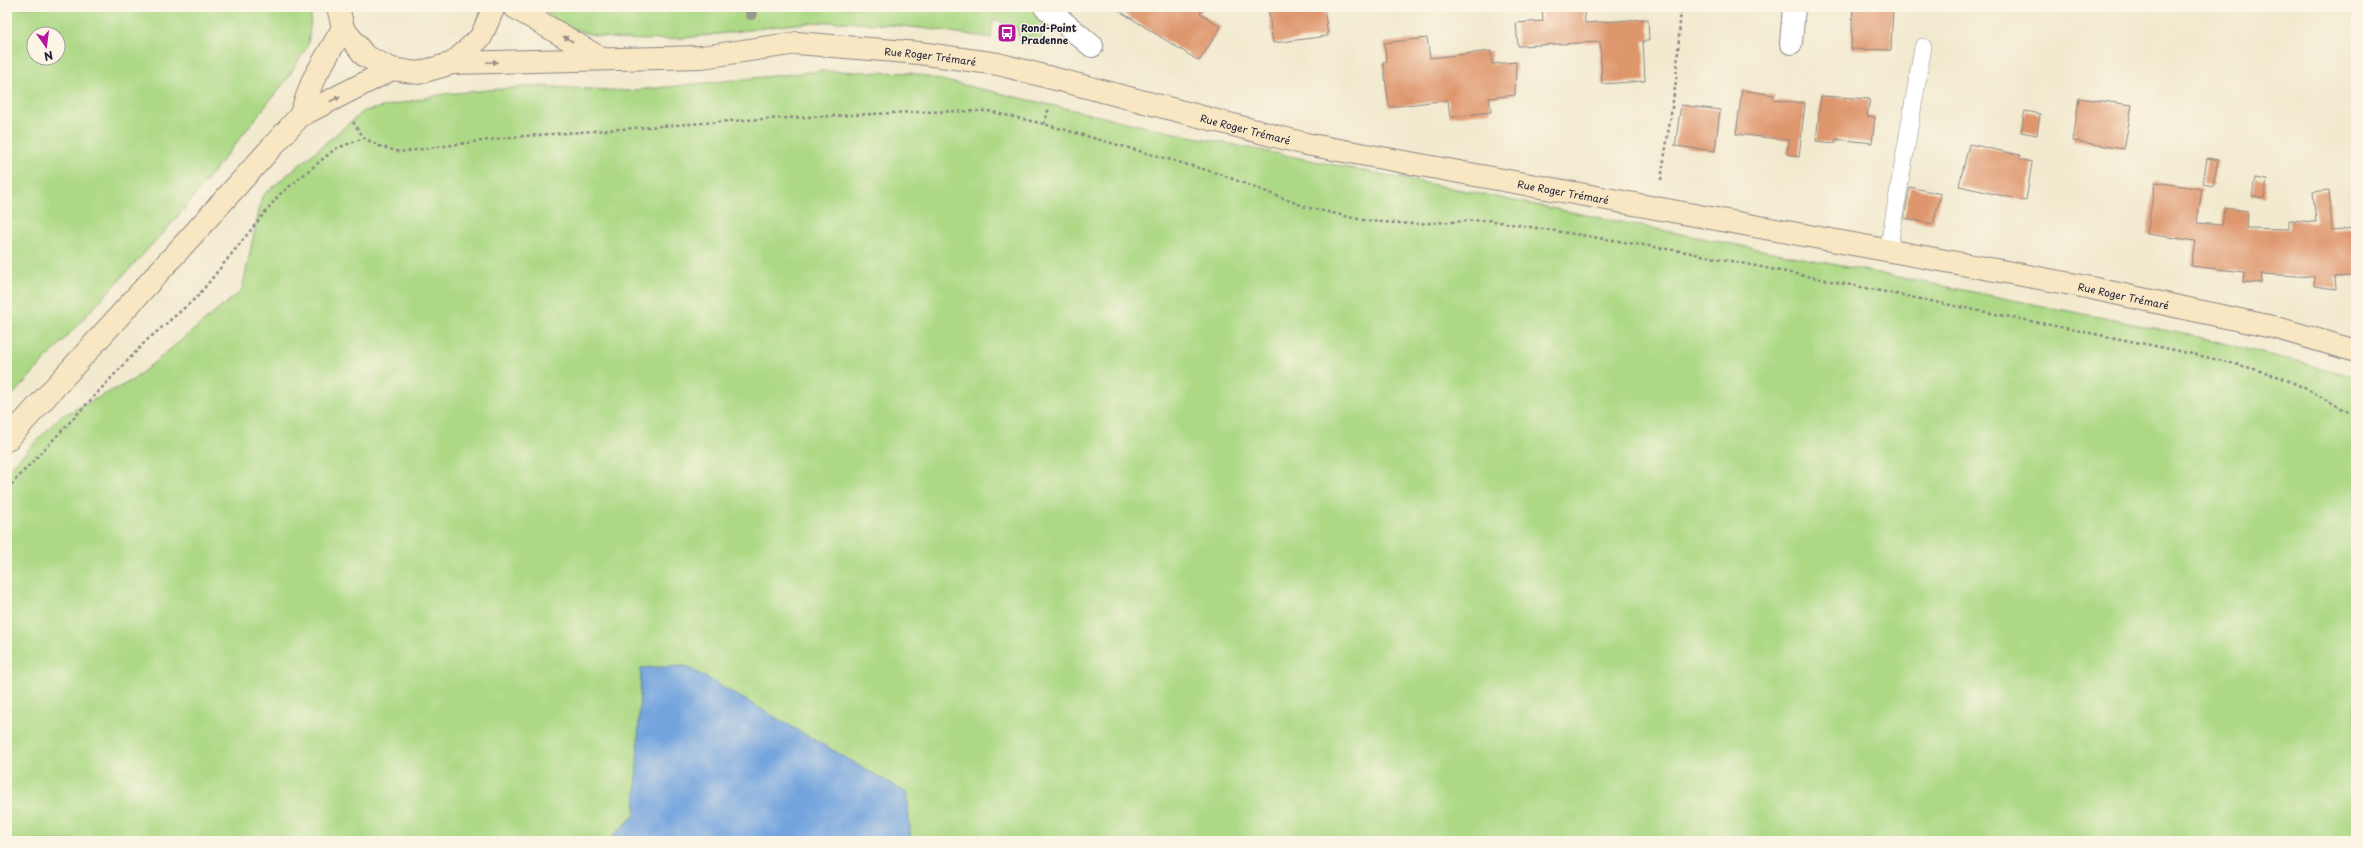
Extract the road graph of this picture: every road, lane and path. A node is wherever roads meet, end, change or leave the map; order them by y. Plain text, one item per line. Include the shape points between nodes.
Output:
1 (338, 7) edge
2 (494, 7) edge
3 (514, 7) edge
4 (1045, 7) edge
5 (1681, 7) edge
6 (1794, 7) edge
7 (343, 28) junction
8 (1791, 43) dead end
9 (1092, 46) dead end
10 (1923, 47) dead end
11 (602, 59) junction
12 (453, 63) junction
13 (392, 69) junction
14 (300, 116) junction
15 (1657, 208) junction
16 (1888, 252) junction
17 (2356, 351) edge
18 (2356, 416) edge
19 (7, 440) edge
20 (7, 489) edge

1 - 7 street
2 - 12 street via 481,36
11 -> 3 street
4 - 9 street
5 - 15 path via 1676,81
6 - 8 street
7 - 13 street via 365,56
7 - 14 street via 313,80
10 - 16 lane
12 -> 11 street, Rue Roger Trémaré
11 - 15 street, Rue Roger Trémaré via 702,56 797,43 919,53 1005,66 1306,144
12 - 13 street via 418,73
14 -> 13 street
14 - 19 street
15 - 16 street, Rue Roger Trémaré
16 - 17 street, Rue Roger Trémaré via 2085,287 2277,328
18 - 20 path via 2310,391 2275,376 2170,349 1686,252 1487,220 1412,224 1367,221 1306,207 1217,174 1044,124 988,111 913,112 745,120 511,137 400,152 379,146 364,138 335,149 279,195 197,297 146,341

